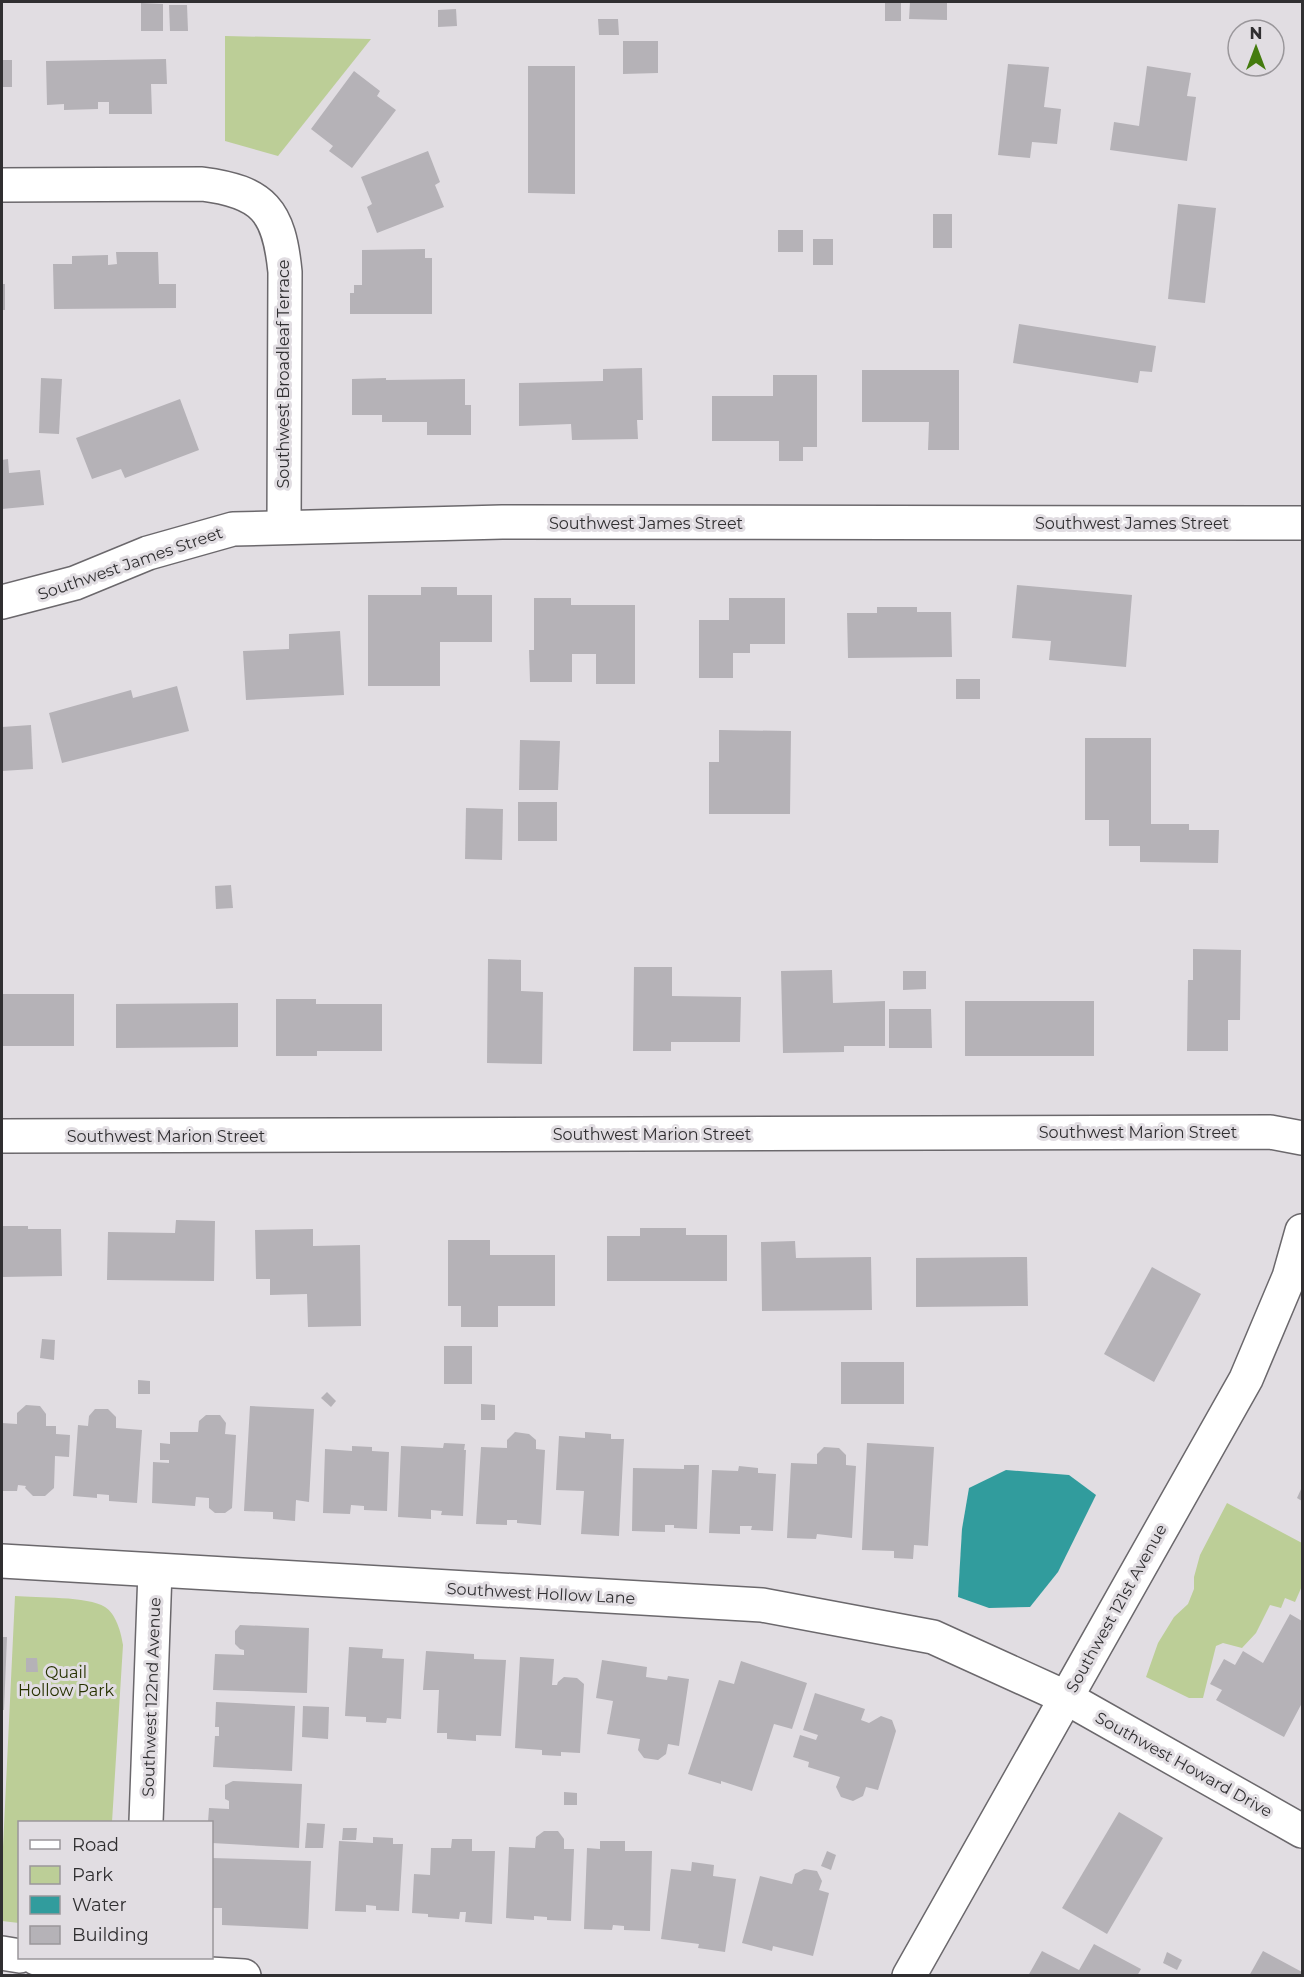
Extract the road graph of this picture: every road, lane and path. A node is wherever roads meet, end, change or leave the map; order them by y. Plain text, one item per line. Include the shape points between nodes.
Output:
1 (2, 185) edge
2 (1302, 523) edge
3 (284, 526) junction
4 (2, 602) edge
5 (2, 1136) edge
6 (1302, 1138) edge
7 (1302, 1231) edge
8 (2, 1561) edge
9 (155, 1571) junction
10 (1065, 1697) junction
11 (146, 1821) edge
12 (1302, 1831) edge
13 (2, 1953) edge
14 (18, 1956) edge
15 (46, 1959) edge
16 (141, 1968) edge
17 (244, 1976) edge
18 (909, 1976) edge

1 - 3 street, Southwest Broadleaf Terrace via 202,184 251,195 266,209 278,230 285,272
2 - 3 street, Southwest James Street via 502,522
3 - 4 street, Southwest James Street via 233,528 148,553 75,583
5 - 6 street, Southwest Marion Street via 1270,1132
7 - 10 street, Southwest 121st Avenue via 1281,1296 1246,1379
8 - 9 street, Southwest Hollow Lane
9 - 10 street, Southwest Hollow Lane via 762,1605 933,1637
9 - 11 street, Southwest 122nd Avenue
10 - 12 street, Southwest Howard Drive
10 - 18 street, Southwest 121st Avenue
13 - 14 street
15 - 16 street
16 - 17 street

